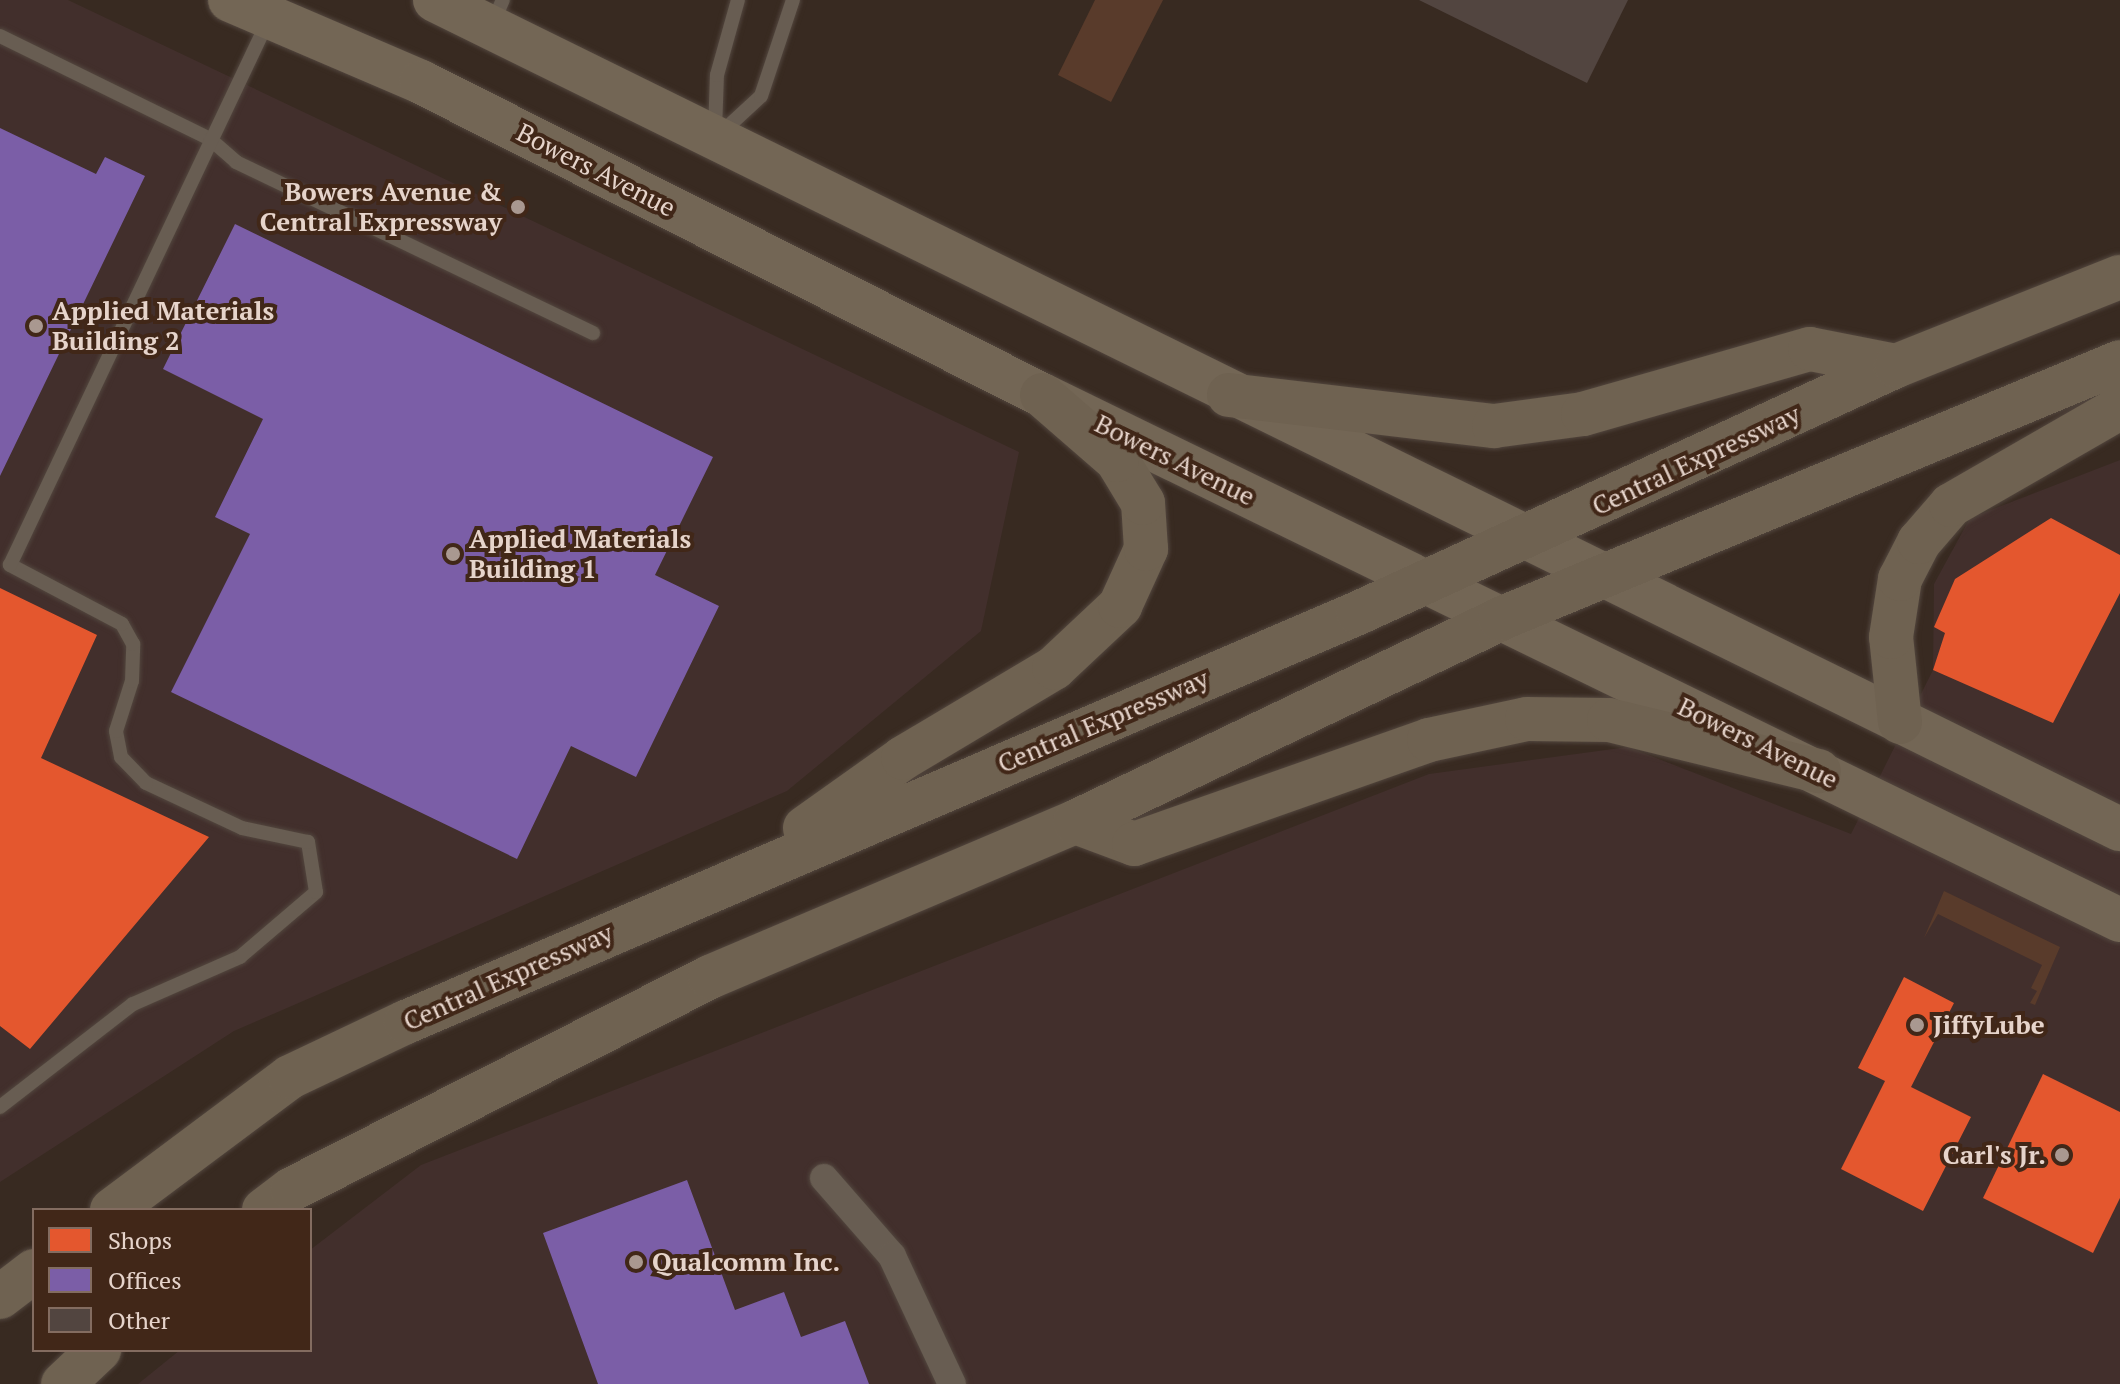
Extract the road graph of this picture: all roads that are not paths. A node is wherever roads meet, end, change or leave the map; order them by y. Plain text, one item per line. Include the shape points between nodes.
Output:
1 (230, 0) edge
2 (435, 0) edge
3 (738, 0) edge
4 (793, 0) edge
5 (497, 14) edge
6 (269, 19) junction
7 (0, 36) edge
8 (210, 139) junction
9 (715, 139) junction
10 (2120, 277) edge
11 (593, 333) dead end
12 (2120, 362) edge
13 (1896, 366) junction
14 (1042, 395) junction
15 (1229, 395) junction
16 (2120, 408) edge
17 (1526, 538) junction
18 (1605, 579) junction
19 (1426, 583) junction
20 (1500, 619) junction
21 (1900, 722) junction
22 (1819, 771) junction
23 (1075, 822) junction
24 (2120, 829) edge
25 (740, 875) junction
26 (2120, 920) edge
27 (0, 1107) edge
28 (824, 1178) dead end
29 (115, 1208) edge
30 (267, 1208) edge
31 (32, 1273) edge
32 (0, 1297) edge
33 (97, 1352) edge
34 (110, 1352) edge
35 (63, 1384) edge
36 (83, 1384) edge
37 (952, 1384) edge

1 - 6 main road, Bowers Avenue
2 - 5 main road
3 - 9 lane via 717,75
4 - 9 lane via 761,96
5 - 9 main road
6 - 8 lane
6 - 14 main road, Bowers Avenue via 421,82
7 - 8 lane
8 - 11 lane via 236,162
8 - 27 lane via 10,565 122,624 133,644 132,681 116,731 121,757 146,783 242,828 308,842 316,892 240,957 133,1004
9 - 15 main road
10 - 13 highway, Central Expressway
12 - 18 highway
13 - 15 highway via 1810,349 1583,414 1494,426
13 - 17 highway, Central Expressway
14 - 19 main road, Bowers Avenue
14 - 25 highway via 1117,460 1143,503 1146,549 1120,606 1054,668 903,758
15 - 17 main road
16 - 21 highway via 1951,505 1919,542 1900,579 1891,637
17 - 18 main road
17 - 19 highway, Central Expressway
18 - 20 highway
18 - 21 main road
19 - 20 main road, Bowers Avenue
19 - 25 highway, Central Expressway
20 - 22 main road, Bowers Avenue
20 - 23 highway
21 - 24 main road
22 - 23 highway via 1609,720 1527,719 1429,740 1134,844
22 - 26 main road, Bowers Avenue
23 - 30 highway via 710,977 292,1189
25 - 29 highway, Central Expressway via 290,1077
28 - 37 street via 892,1256
31 - 32 highway
33 - 35 highway
34 - 36 highway

